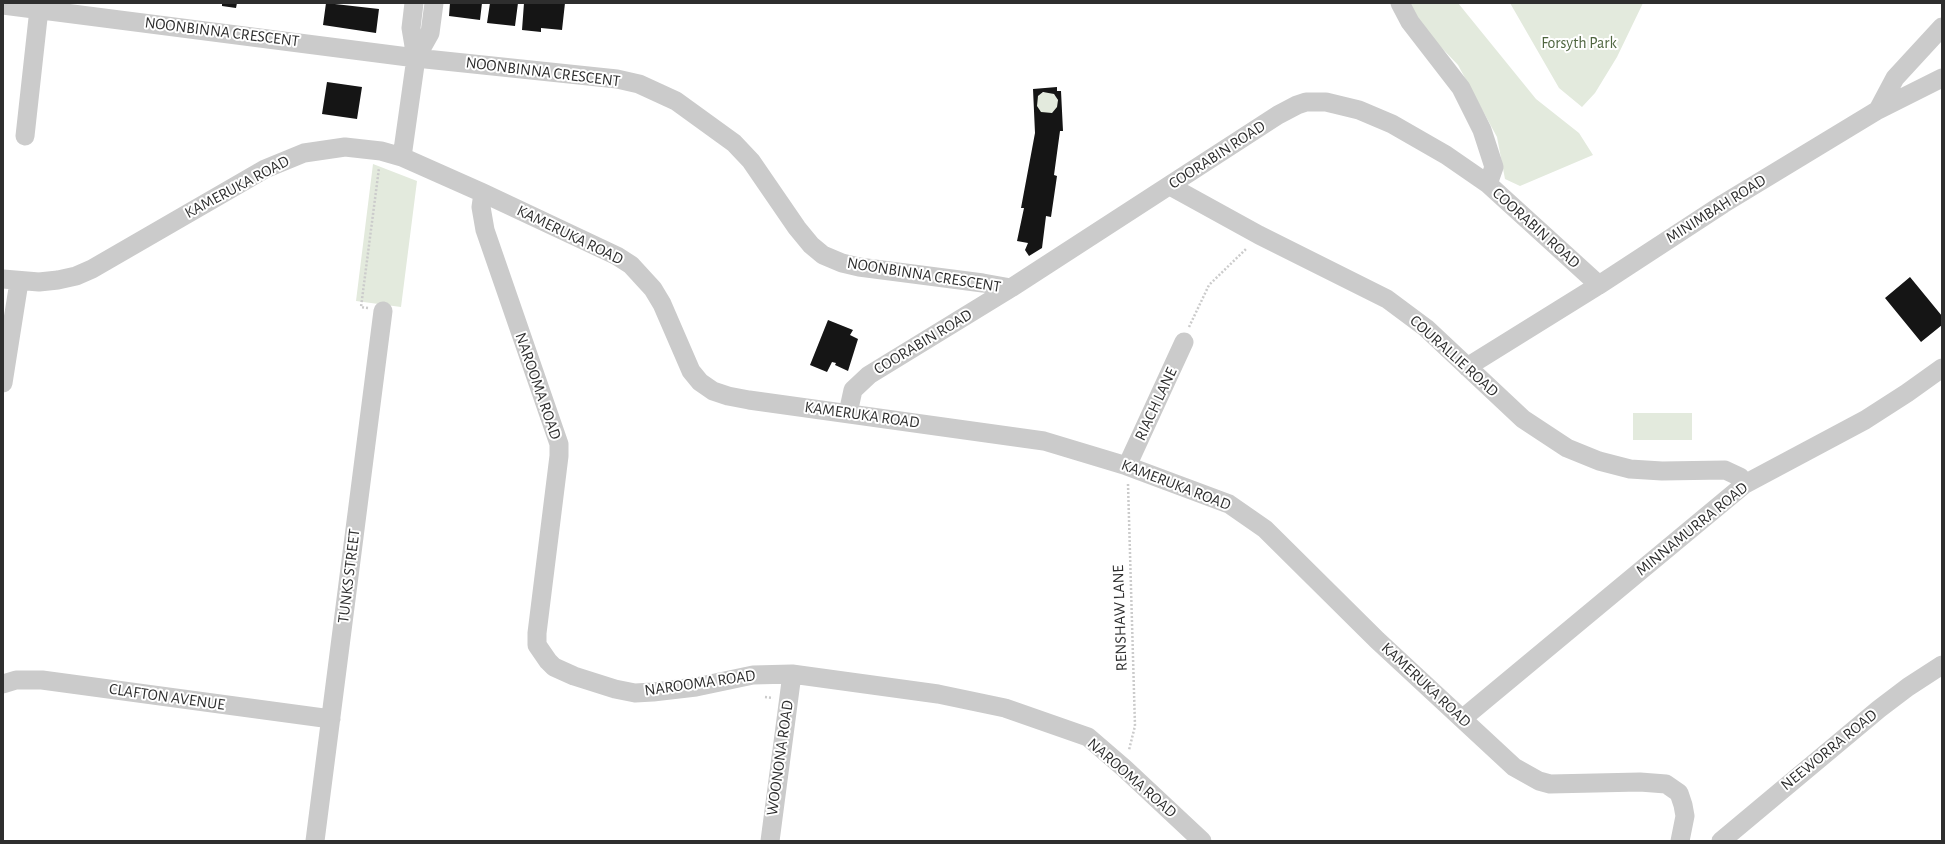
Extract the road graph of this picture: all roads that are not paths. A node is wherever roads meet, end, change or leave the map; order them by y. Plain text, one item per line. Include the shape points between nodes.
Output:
1 (414, 3) edge
2 (434, 3) edge
3 (1400, 3) edge
4 (3, 5) edge
5 (39, 9) junction
6 (1942, 27) edge
7 (416, 58) junction
8 (1942, 78) edge
9 (1878, 110) junction
10 (25, 136) dead end
11 (402, 158) junction
12 (1488, 184) junction
13 (1170, 186) junction
14 (483, 193) junction
15 (11, 281) edge
16 (1599, 285) junction
17 (1011, 288) junction
18 (383, 311) road end
19 (1184, 342) road end
20 (1467, 367) junction
21 (1942, 368) edge
22 (3, 383) edge
23 (848, 413) junction
24 (1128, 466) junction
25 (1745, 484) junction
26 (1942, 665) edge
27 (792, 674) junction
28 (3, 684) edge
29 (331, 719) junction
30 (1462, 719) junction
31 (315, 841) edge
32 (770, 841) edge
33 (1202, 841) edge
34 (1680, 841) edge
35 (1721, 841) edge

1 - 7 street via 411,28
2 - 7 street via 430,33
3 - 12 street via 1410,22 1461,88 1482,130 1494,167
4 - 5 street, NOONBINNA CRESCENT
5 - 7 street, NOONBINNA CRESCENT
5 - 10 street
6 - 9 street via 1895,78
7 - 11 street
7 - 17 street, NOONBINNA CRESCENT via 616,79 645,86 676,101 734,143 751,161 797,228 823,255 859,267
8 - 9 street, MINIMBAH ROAD
9 - 16 street, MINIMBAH ROAD via 1723,204
11 - 14 street, KAMERUKA ROAD
11 - 15 street, KAMERUKA ROAD via 381,151 345,147 304,153 265,169 76,276 58,280
12 - 13 street, COORABIN ROAD via 1446,155 1392,124 1349,106 1317,101 1287,110
12 - 16 street, COORABIN ROAD
13 - 17 street, COORABIN ROAD
13 - 20 street, COURALLIE ROAD via 1259,235 1387,299 1426,328
14 - 23 street, KAMERUKA ROAD via 631,265 659,299 691,371 700,382 713,391 749,400
14 - 27 street, NAROOMA ROAD via 481,208 485,230 559,444 537,632 537,645 543,656 554,667 574,676 635,693 688,688 753,675
15 - 22 street
16 - 20 street, MINIMBAH ROAD
17 - 23 street, COORABIN ROAD via 862,380 853,390
18 - 29 street, TUNKS STREET
19 - 24 street, RIACH LANE
20 - 25 street, COURALLIE ROAD via 1523,419 1567,448 1599,461 1630,469 1725,470 1740,477
21 - 25 street, MINNAMURRA ROAD via 1865,420
23 - 24 street, KAMERUKA ROAD via 1044,441
24 - 30 street, KAMERUKA ROAD via 1209,495 1246,514
25 - 30 street, MINNAMURRA ROAD
26 - 35 street, NEEWORRA ROAD via 1879,709
27 - 32 street, WOONONA ROAD
27 - 33 street, NAROOMA ROAD via 938,694 1005,708 1088,737
28 - 29 street, CLAFTON AVENUE via 16,680 42,680
29 - 31 street, TUNKS STREET
30 - 34 street, KAMERUKA ROAD via 1514,767 1539,782 1564,785 1657,782 1673,787 1679,794 1685,816

